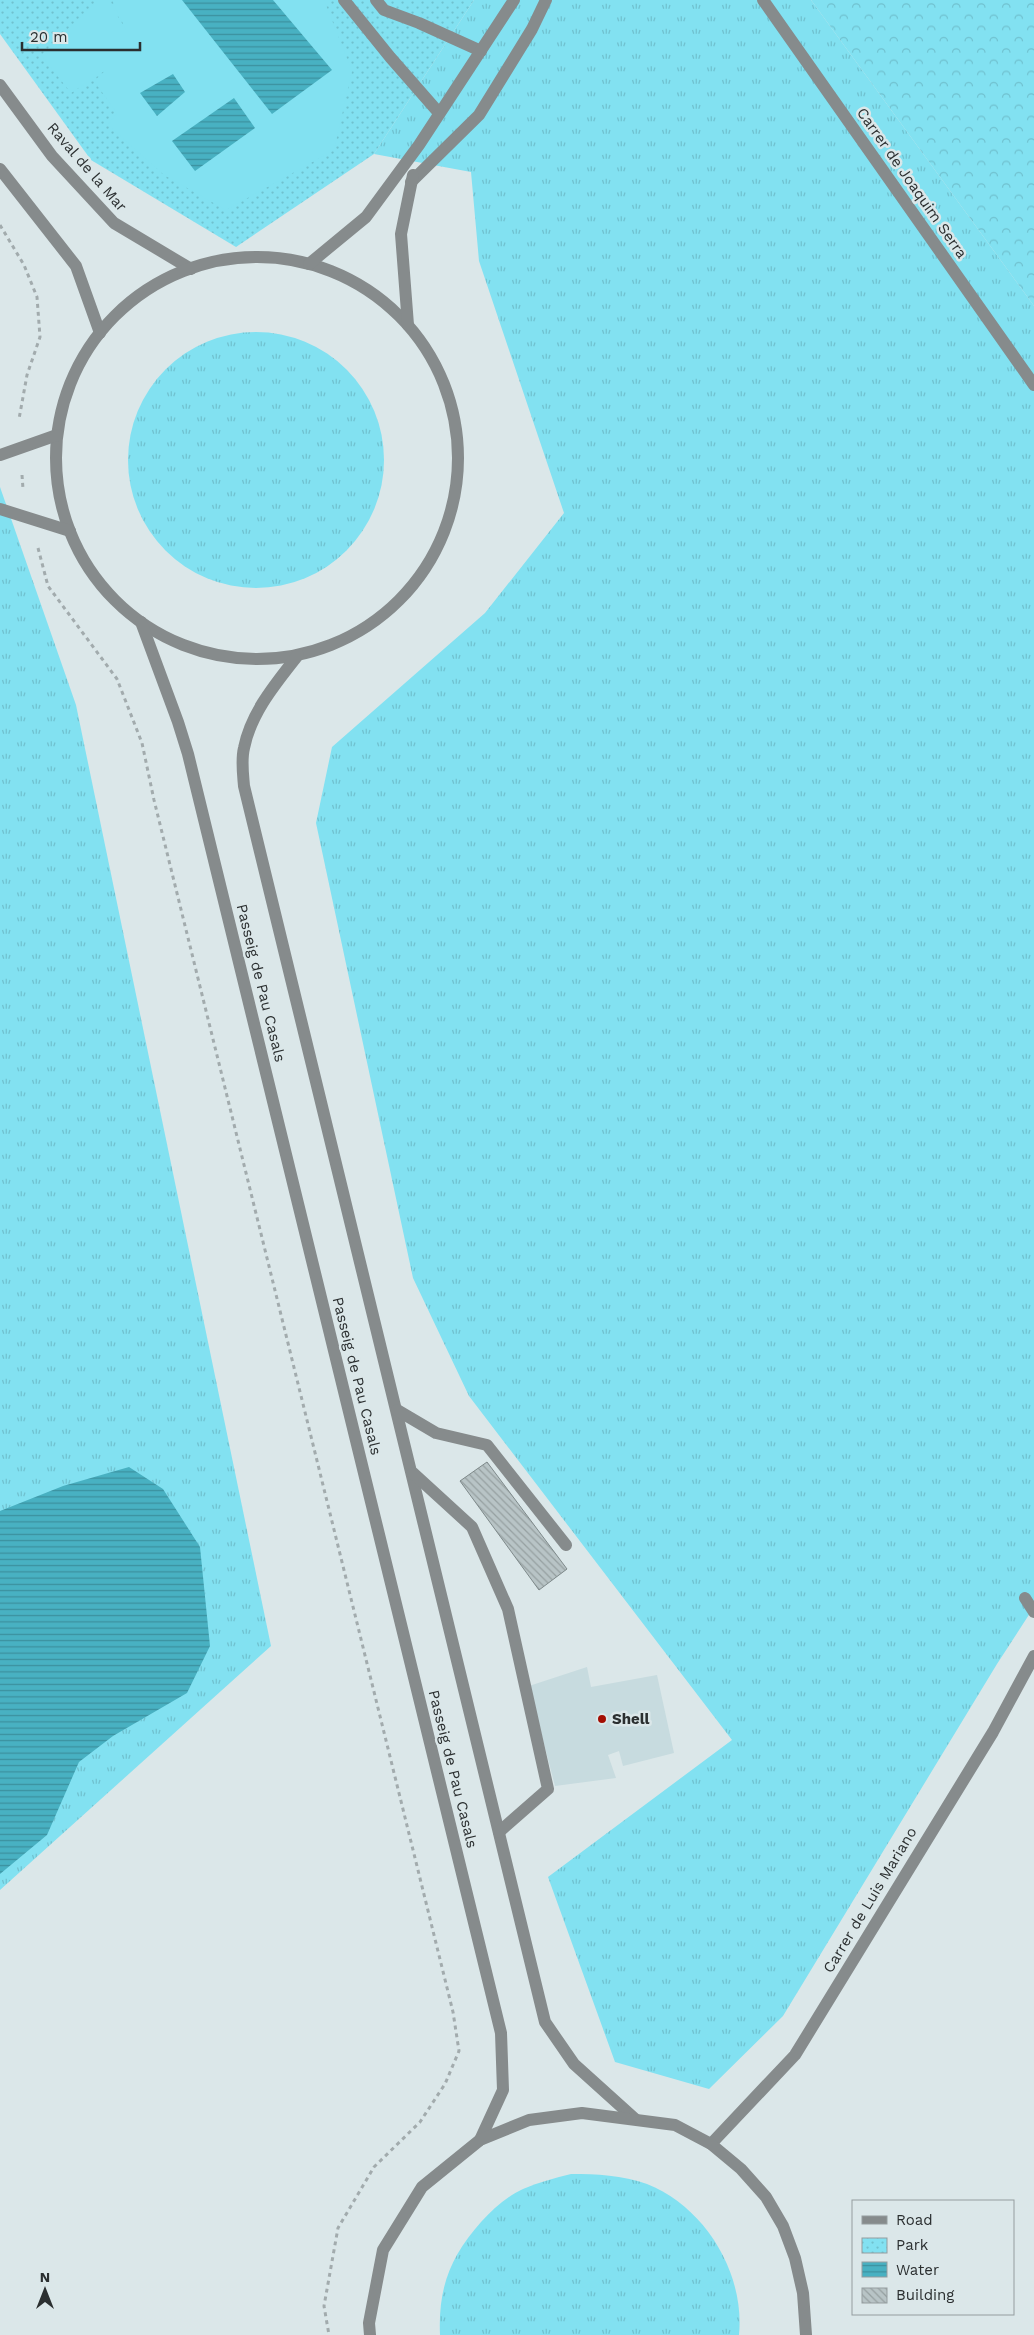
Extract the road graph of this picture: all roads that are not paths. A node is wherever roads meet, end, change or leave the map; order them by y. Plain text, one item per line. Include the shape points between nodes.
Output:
1 (344, 0) edge
2 (376, 0) edge
3 (514, 0) edge
4 (546, 0) edge
5 (763, 0) edge
6 (481, 51) junction
7 (0, 85) edge
8 (440, 113) junction
9 (419, 146) junction
10 (0, 169) edge
11 (412, 182) junction
12 (309, 264) junction
13 (191, 269) junction
14 (408, 326) junction
15 (100, 333) junction
16 (1034, 385) edge
17 (57, 435) junction
18 (0, 455) edge
19 (0, 509) edge
20 (70, 531) junction
21 (141, 622) junction
22 (298, 655) junction
23 (397, 1410) junction
24 (412, 1473) junction
25 (566, 1545) dead end
26 (1025, 1598) dead end
27 (1034, 1612) edge
28 (1034, 1656) edge
29 (499, 1832) junction
30 (635, 2119) junction
31 (480, 2140) junction
32 (711, 2144) junction
33 (370, 2335) edge
34 (806, 2335) edge

1 - 8 street
2 - 6 street via 384,10
3 - 6 street
4 - 11 street via 532,29 479,115
5 - 16 street, Carrer de Joaquim Serra
6 - 8 street
7 - 13 street, Raval de la Mar via 52,156 114,223
8 - 9 street
9 - 11 street
9 - 12 street via 366,217
10 - 15 street via 76,266
11 - 14 street via 401,234
12 - 13 street via 250,258 220,261
12 - 14 street via 363,288
13 - 15 street via 141,294
14 - 22 street via 438,372 456,425 457,481 446,526 431,559 396,604 351,636
15 - 17 street via 72,381 62,407
17 - 18 street
17 - 20 street via 57,483
19 - 20 street
20 - 21 street via 82,558 99,582 118,604
21 - 22 street via 190,647 216,654 243,658
21 - 31 street, Passeig de Pau Casals via 188,754 501,2033 503,2090
22 - 23 street, Passeig de Pau Casals via 273,687 249,730 244,748 244,786
23 - 24 street, Passeig de Pau Casals
23 - 25 street via 436,1434 487,1445
24 - 29 street, Passeig de Pau Casals
24 - 29 street via 472,1527 508,1609 548,1789
26 - 27 street
28 - 32 street, Carrer de Luis Mariano via 993,1732 796,2055
29 - 30 street, Passeig de Pau Casals via 545,2022 574,2064
30 - 31 street via 573,2114 529,2120
30 - 32 street via 675,2125
31 - 33 street via 422,2187 383,2250 369,2323
32 - 34 street via 741,2169 766,2197 783,2226 796,2258

